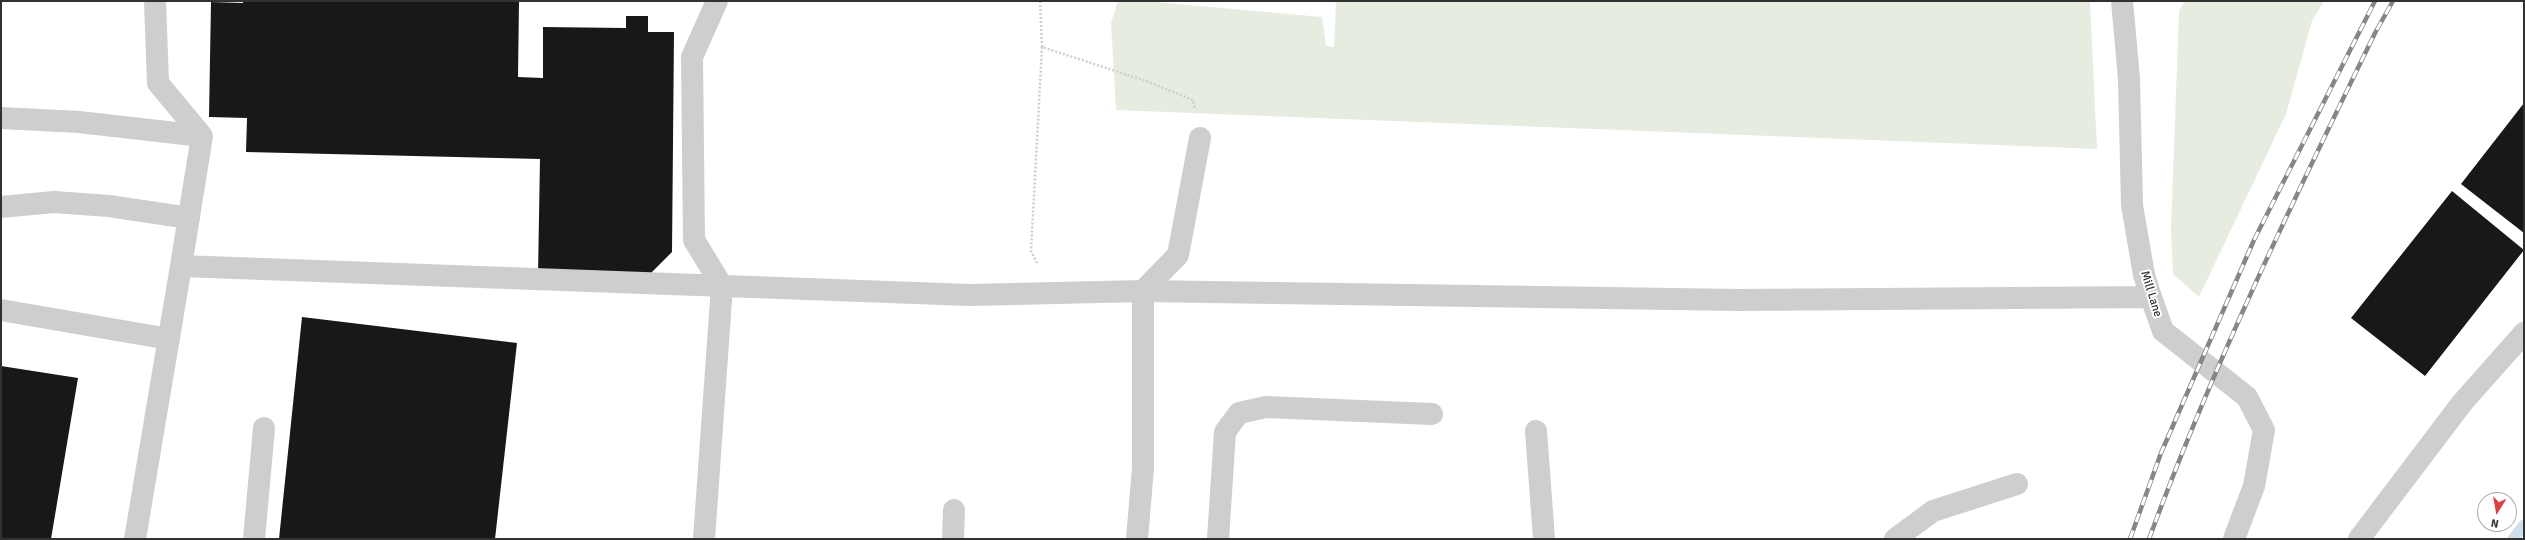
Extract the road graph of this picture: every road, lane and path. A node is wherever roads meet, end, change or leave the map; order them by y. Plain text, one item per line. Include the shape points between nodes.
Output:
1 (155, 1) edge
2 (717, 1) edge
3 (1040, 1) edge
4 (2122, 1) edge
5 (1042, 47) junction
6 (1, 118) edge
7 (202, 136) junction
8 (1200, 138) joint
9 (1, 207) edge
10 (189, 218) junction
11 (181, 266) junction
12 (722, 286) junction
13 (1143, 291) junction
14 (1066, 292) junction
15 (2152, 297) junction
16 (1, 310) edge
17 (2524, 332) edge
18 (169, 339) junction
19 (1432, 414) dead end
20 (264, 428) dead end
21 (1536, 431) dead end
22 (2017, 484) dead end
23 (954, 510) dead end
24 (135, 539) edge
25 (254, 539) edge
26 (704, 539) edge
27 (953, 539) edge
28 (1137, 539) edge
29 (1218, 539) edge
30 (1544, 539) edge
31 (1896, 539) edge
32 (2234, 539) edge
33 (2359, 539) edge

1 - 7 street via 158,83
2 - 12 street via 692,57 694,240
3 - 5 path
4 - 15 street, Mill Lane via 2129,79 2132,205 2144,275
5 - 8 path via 1146,81 1193,100
5 - 14 path via 1031,251 1044,276
6 - 7 street via 79,122
7 - 10 street
8 - 13 street via 1178,254
9 - 10 street via 54,202 109,206
10 - 11 street
11 - 12 street
11 - 18 street
12 - 14 street via 970,295
12 - 26 street
13 - 14 street
13 - 15 street via 1739,300
13 - 28 street via 1143,468
15 - 32 street, Mill Lane via 2163,331 2247,397 2264,430 2254,486
16 - 18 street
17 - 33 street via 2462,403
18 - 24 street
19 - 29 street via 1266,407 1239,413 1225,432
20 - 25 street
21 - 30 street
22 - 31 street via 1933,511
23 - 27 street

